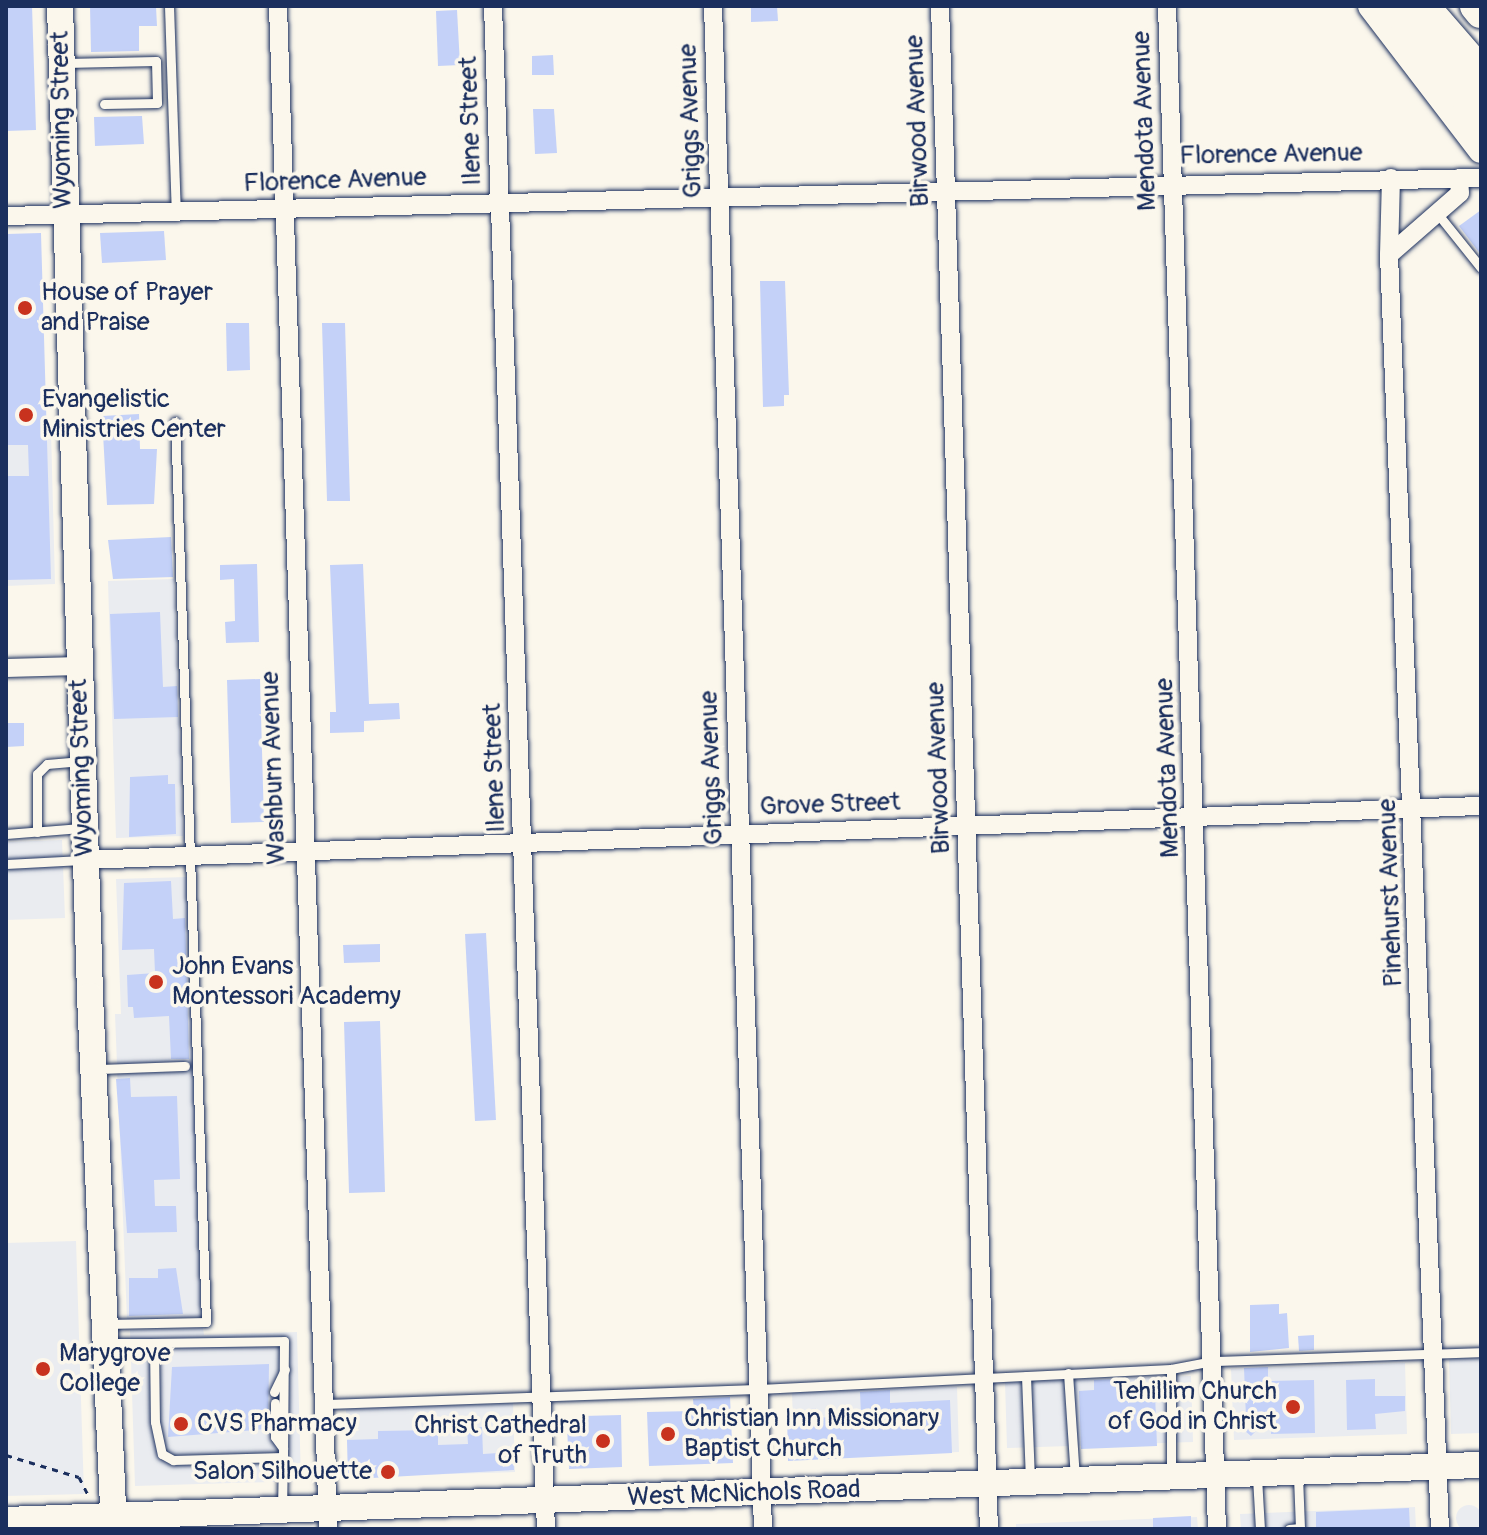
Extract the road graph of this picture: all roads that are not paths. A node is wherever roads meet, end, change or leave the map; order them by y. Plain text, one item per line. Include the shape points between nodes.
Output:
1 (60, 6) edge
2 (169, 6) edge
3 (278, 6) edge
4 (493, 6) edge
5 (713, 6) edge
6 (940, 6) edge
7 (1167, 6) edge
8 (1371, 6) edge
9 (1395, 6) edge
10 (1423, 6) edge
11 (1476, 6) edge
12 (1481, 12) edge
13 (61, 63) junction
14 (1481, 73) edge
15 (104, 104) dead end
16 (1481, 116) edge
17 (1481, 150) edge
18 (1391, 178) junction
19 (1459, 178) junction
20 (1481, 178) edge
21 (1173, 183) junction
22 (946, 189) junction
23 (719, 195) junction
24 (500, 202) junction
25 (284, 208) junction
26 (176, 212) junction
27 (1437, 213) junction
28 (64, 215) junction
29 (6, 216) edge
30 (1389, 255) junction
31 (1481, 268) edge
32 (175, 422) dead end
33 (79, 666) junction
34 (6, 668) edge
35 (82, 761) junction
36 (1481, 806) edge
37 (1414, 809) junction
38 (1195, 817) junction
39 (967, 825) junction
40 (84, 827) junction
41 (37, 832) junction
42 (6, 834) edge
43 (741, 835) junction
44 (524, 845) junction
45 (303, 854) junction
46 (192, 857) junction
47 (85, 860) junction
48 (6, 864) edge
49 (185, 1066) dead end
50 (93, 1069) junction
51 (105, 1334) junction
52 (154, 1343) junction
53 (1481, 1352) edge
54 (1433, 1353) junction
55 (1213, 1361) junction
56 (285, 1369) junction
57 (1171, 1369) junction
58 (1068, 1373) junction
59 (1026, 1376) junction
60 (983, 1377) junction
61 (759, 1389) junction
62 (274, 1392) dead end
63 (541, 1396) junction
64 (275, 1403) dead end
65 (324, 1404) junction
66 (283, 1453) junction
67 (1481, 1465) edge
68 (1437, 1467) junction
69 (1298, 1472) junction
70 (1257, 1474) junction
71 (1214, 1476) junction
72 (1171, 1477) junction
73 (1075, 1481) junction
74 (1030, 1483) junction
75 (987, 1484) junction
76 (763, 1493) junction
77 (545, 1502) junction
78 (282, 1511) junction
79 (328, 1519) edge
80 (6, 1520) edge
81 (162, 1522) edge
82 (206, 1522) edge
83 (114, 1523) edge
84 (56, 1524) edge
85 (546, 1529) edge
86 (763, 1529) edge
87 (989, 1529) edge
88 (1217, 1529) edge
89 (1260, 1529) edge
90 (1289, 1529) edge
91 (1440, 1529) edge

1 - 13 main road, Wyoming Street
2 - 26 lane
3 - 25 street, Washburn Avenue
4 - 24 street, Ilene Street
5 - 23 street, Griggs Avenue
6 - 22 street, Birwood Avenue
7 - 21 street, Mendota Avenue
8 - 17 main road
9 - 16 highway
10 - 14 highway
11 - 12 highway
13 - 15 lane via 156,61 157,103
13 - 28 main road, Wyoming Street
18 - 19 street, Florence Avenue
18 - 21 street, Florence Avenue
18 - 30 street, Pinehurst Avenue
19 - 20 street, Florence Avenue
19 - 27 street via 1460,193
21 - 22 street, Florence Avenue
21 - 38 street, Mendota Avenue
22 - 23 street, Florence Avenue
22 - 39 street, Birwood Avenue
23 - 24 street, Florence Avenue
23 - 43 street, Griggs Avenue
24 - 25 street, Florence Avenue
24 - 44 street, Ilene Street
25 - 26 street, Florence Avenue
25 - 45 street, Washburn Avenue
26 - 28 street, Florence Avenue
27 - 30 street
27 - 31 lane
28 - 29 street, Florence Avenue
28 - 33 main road, Wyoming Street
30 - 37 street, Pinehurst Avenue
32 - 46 lane
33 - 34 street
33 - 35 main road, Wyoming Street
35 - 40 main road, Wyoming Street
35 - 41 lane via 55,762 37,774
36 - 37 street, Grove Street
37 - 38 street, Grove Street
37 - 54 street, Pinehurst Avenue
38 - 39 street, Grove Street
38 - 55 street, Mendota Avenue
39 - 43 street, Grove Street
39 - 60 street, Birwood Avenue
40 - 41 lane
40 - 47 main road, Wyoming Street
41 - 42 lane
43 - 44 street, Grove Street
43 - 61 street, Griggs Avenue
44 - 45 street, Grove Street
44 - 63 street, Ilene Street
45 - 46 street, Grove Street
45 - 65 street, Washburn Avenue
46 - 47 street, Grove Street
46 - 51 lane via 206,1322
47 - 48 lane
47 - 50 main road, Wyoming Street
49 - 50 lane
50 - 51 main road, Wyoming Street
51 - 52 lane
51 - 83 main road, Wyoming Street
52 - 56 lane via 284,1341
52 - 66 lane via 155,1422 162,1454 173,1460
53 - 54 lane
54 - 55 lane
54 - 68 street, Pinehurst Avenue
55 - 57 lane
55 - 71 street, Mendota Avenue
56 - 62 lane
56 - 66 lane
57 - 58 lane
57 - 72 lane
58 - 59 lane
58 - 73 lane
59 - 60 lane
59 - 74 lane
60 - 61 lane
60 - 75 street, Birwood Avenue
61 - 63 lane
61 - 76 street, Griggs Avenue
63 - 65 lane
63 - 77 street, Ilene Street
64 - 66 lane via 275,1437
65 - 79 street, Washburn Avenue
66 - 78 lane
67 - 68 main road, West McNichols Road
68 - 69 main road, West McNichols Road
68 - 91 street, Pinehurst Avenue
69 - 70 main road, West McNichols Road
69 - 90 lane via 1300,1528
70 - 71 main road, West McNichols Road
70 - 89 lane
71 - 72 main road, West McNichols Road
71 - 88 street, Mendota Avenue
72 - 73 main road, West McNichols Road
73 - 74 main road, West McNichols Road
74 - 75 main road, West McNichols Road
75 - 76 main road, West McNichols Road
75 - 87 street, Birwood Avenue
76 - 77 main road, West McNichols Road
76 - 86 street, Griggs Avenue
77 - 79 main road, West McNichols Road
77 - 85 street, Ilene Street
78 - 79 main road, West McNichols Road
78 - 82 main road, West McNichols Road
80 - 84 main road, West McNichols Road
81 - 82 main road, West McNichols Road
81 - 83 main road, West McNichols Road
83 - 84 main road, West McNichols Road

